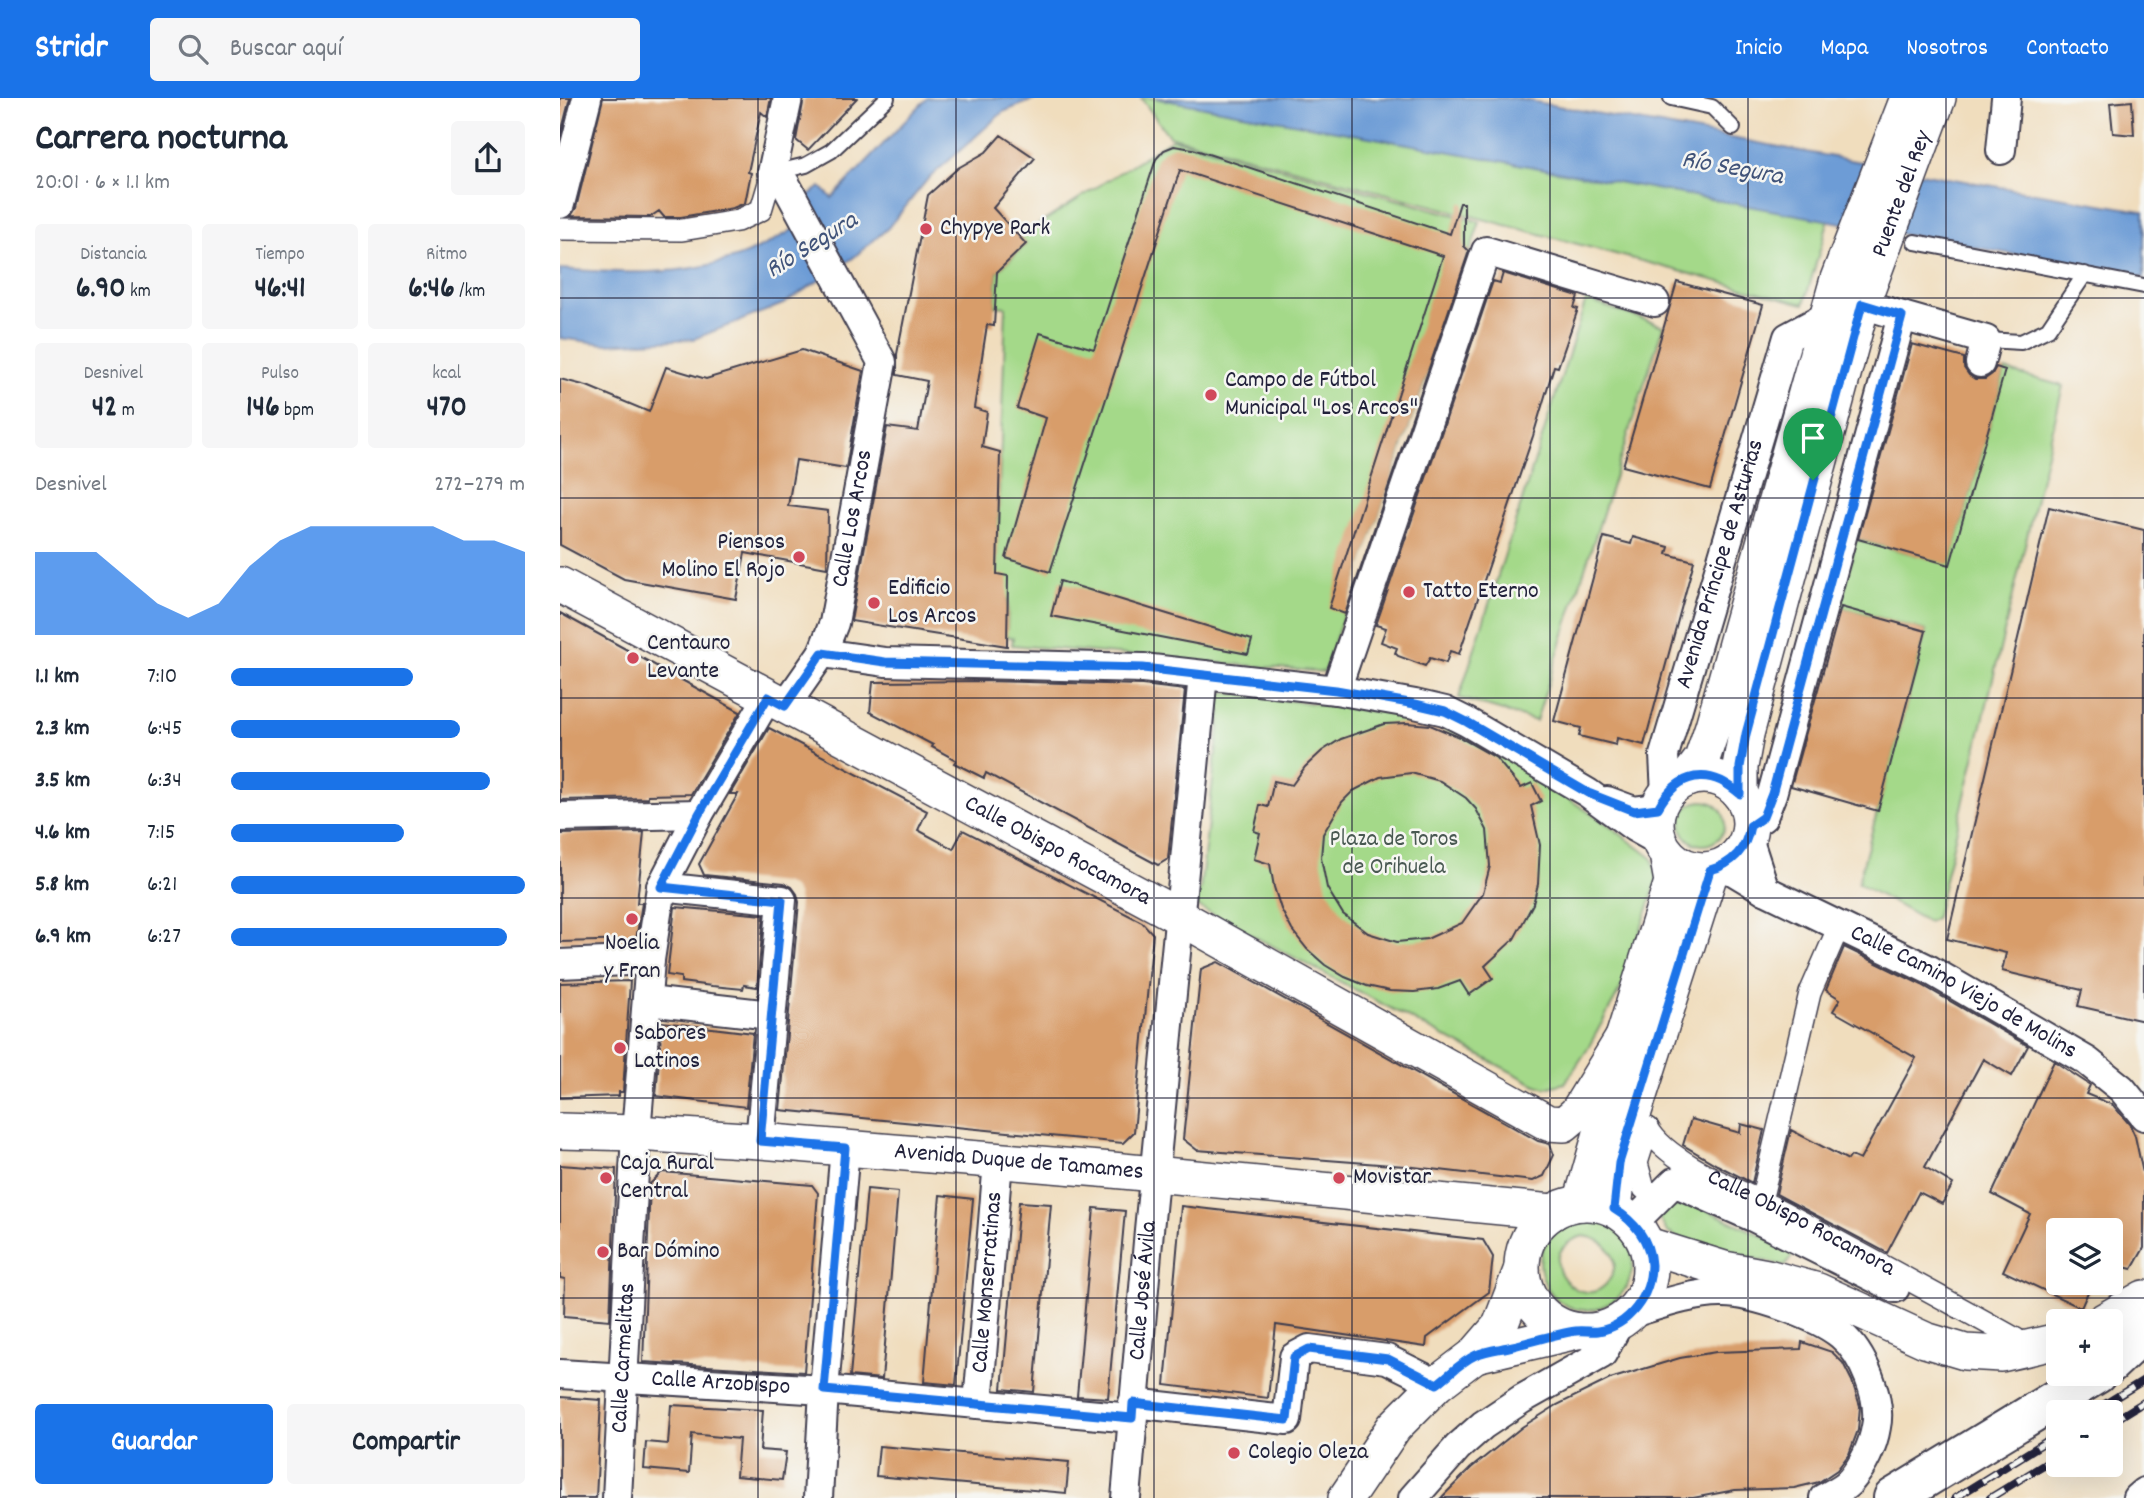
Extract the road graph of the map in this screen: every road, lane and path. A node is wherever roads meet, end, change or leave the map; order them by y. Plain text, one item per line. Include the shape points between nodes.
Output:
1 (587, 98) edge
2 (788, 98) edge
3 (887, 98) edge
4 (1671, 98) edge
5 (2006, 98) edge
6 (1928, 99) edge
7 (1733, 128) dead end
8 (2001, 150) dead end
9 (772, 173) junction
10 (560, 204) edge
11 (560, 229) edge
12 (1915, 242) dead end
13 (2085, 274) junction
14 (2144, 286) edge
15 (1856, 290) junction
16 (1655, 302) dead end
17 (1902, 316) junction
18 (1983, 351) joint
19 (560, 585) edge
20 (822, 653) junction
21 (1203, 675) junction
22 (1336, 690) junction
23 (776, 701) junction
24 (1740, 794) junction
25 (699, 814) junction
26 (1667, 815) junction
27 (560, 817) edge
28 (1749, 832) junction
29 (1718, 868) junction
30 (661, 887) junction
31 (1765, 890) junction
32 (1180, 917) junction
33 (1840, 924) junction
34 (650, 961) junction
35 (560, 964) edge
36 (648, 1001) junction
37 (771, 1015) junction
38 (1623, 1038) junction
39 (2144, 1116) edge
40 (560, 1131) edge
41 (636, 1133) junction
42 (760, 1141) junction
43 (845, 1148) junction
44 (998, 1161) junction
45 (1155, 1174) junction
46 (1644, 1189) dead end
47 (1761, 1201) junction
48 (1476, 1206) junction
49 (1606, 1218) junction
50 (1525, 1255) junction
51 (1895, 1288) dead end
52 (2144, 1298) edge
53 (2123, 1310) edge
54 (1625, 1318) junction
55 (1577, 1331) junction
56 (2144, 1332) edge
57 (2016, 1339) dead end
58 (2144, 1340) edge
59 (2046, 1344) edge
60 (2123, 1352) edge
61 (1475, 1355) junction
62 (2123, 1355) edge
63 (560, 1374) edge
64 (624, 1378) junction
65 (1437, 1384) junction
66 (2077, 1386) edge
67 (824, 1390) junction
68 (978, 1404) junction
69 (1133, 1410) junction
70 (2144, 1492) edge
71 (617, 1498) edge
72 (818, 1498) edge
73 (1126, 1498) edge
74 (1346, 1498) edge
75 (1413, 1498) edge
76 (1824, 1498) edge
77 (1893, 1498) edge
78 (2137, 1498) edge

1 - 10 street
2 - 9 street
3 - 9 lane via 831,151 806,165
4 - 7 lane via 1713,107
5 - 8 street
6 - 15 street, Puente del Rey
9 - 11 street via 761,210 737,221 682,230
9 - 20 street, Calle Los Arcos via 785,183 882,362 834,623
12 - 13 lane
13 - 14 lane
13 - 18 lane via 2048,329 2021,342
15 - 17 street
15 - 24 street via 1746,734
15 - 26 street, Avenida Príncipe de Asturias via 1827,316 1713,726 1702,759
16 - 22 street via 1486,251
17 - 18 street
17 - 28 street via 1772,794 1763,817
19 - 23 street, Calle Obispo Rocamora
20 - 21 street via 885,662 1143,668
20 - 23 street, Calle Los Arcos
21 - 22 street
21 - 32 street, Calle José Ávila
22 - 26 street via 1445,711 1588,793 1634,811
23 - 25 street, Calle Los Arcos
23 - 32 street, Calle Obispo Rocamora
24 - 26 street via 1729,784 1702,776
24 - 28 street via 1749,815
25 - 27 street
25 - 30 street, Calle Los Arcos
26 - 29 street via 1686,868
26 - 38 street via 1672,882
28 - 29 street via 1736,857
28 - 31 street
29 - 31 street, Calle Camino Viejo de Molins
29 - 49 street via 1630,1124
30 - 34 street, Calle Carmelitas
30 - 37 street via 782,900
31 - 33 street, Calle Camino Viejo de Molins
32 - 38 street, Calle Obispo Rocamora via 1549,1123 1564,1125 1577,1113
32 - 45 street, Calle José Ávila
33 - 39 street, Calle Camino Viejo de Molins via 2087,1060 2122,1089
33 - 47 street via 1810,993
34 - 35 street
34 - 36 street, Calle Carmelitas
36 - 37 street
36 - 41 street, Calle Carmelitas
37 - 42 street
38 - 49 street via 1606,1116
40 - 41 street, Avenida Duque de Tamames
41 - 42 street, Avenida Duque de Tamames
41 - 64 street, Calle Carmelitas
42 - 43 street, Avenida Duque de Tamames
43 - 44 street, Avenida Duque de Tamames
43 - 67 street
44 - 45 street, Avenida Duque de Tamames
44 - 68 street, Calle Monserratinas
45 - 48 street, Avenida Duque de Tamames
45 - 69 street, Calle José Ávila
46 - 47 street, Calle Obispo Rocamora via 1637,1163 1648,1128 1654,1141 1665,1149
47 - 57 street, Calle Obispo Rocamora
48 - 49 street, Avenida Duque de Tamames
48 - 50 street, Avenida Duque de Tamames
49 - 50 street via 1539,1223
49 - 51 street, Calle Obispo Rocamora via 1674,1182
49 - 54 street via 1651,1263 1643,1299
49 - 59 street, Avenida Duque de Tamames via 1724,1269 1818,1291 1925,1340 1965,1352 2001,1354
50 - 55 street via 1524,1286 1538,1311
50 - 61 street via 1500,1326
52 - 53 street
54 - 55 street via 1598,1331
54 - 75 street via 1602,1354 1483,1425
54 - 76 street via 1671,1302 1721,1293 1784,1307 1841,1335 1866,1368 1877,1425 1850,1482
55 - 61 street
56 - 60 main road
58 - 62 main road
61 - 65 street
63 - 64 street, Calle Arzobispo
64 - 67 street, Calle Arzobispo
64 - 71 street, Calle Carmelitas
65 - 69 street, Calle Arzobispo via 1388,1359 1309,1349 1294,1357 1287,1420
65 - 74 street via 1394,1427
66 - 77 main road
67 - 68 street, Calle Arzobispo
67 - 72 street
68 - 69 street, Calle Arzobispo
69 - 73 street, Calle José Ávila
70 - 78 street

